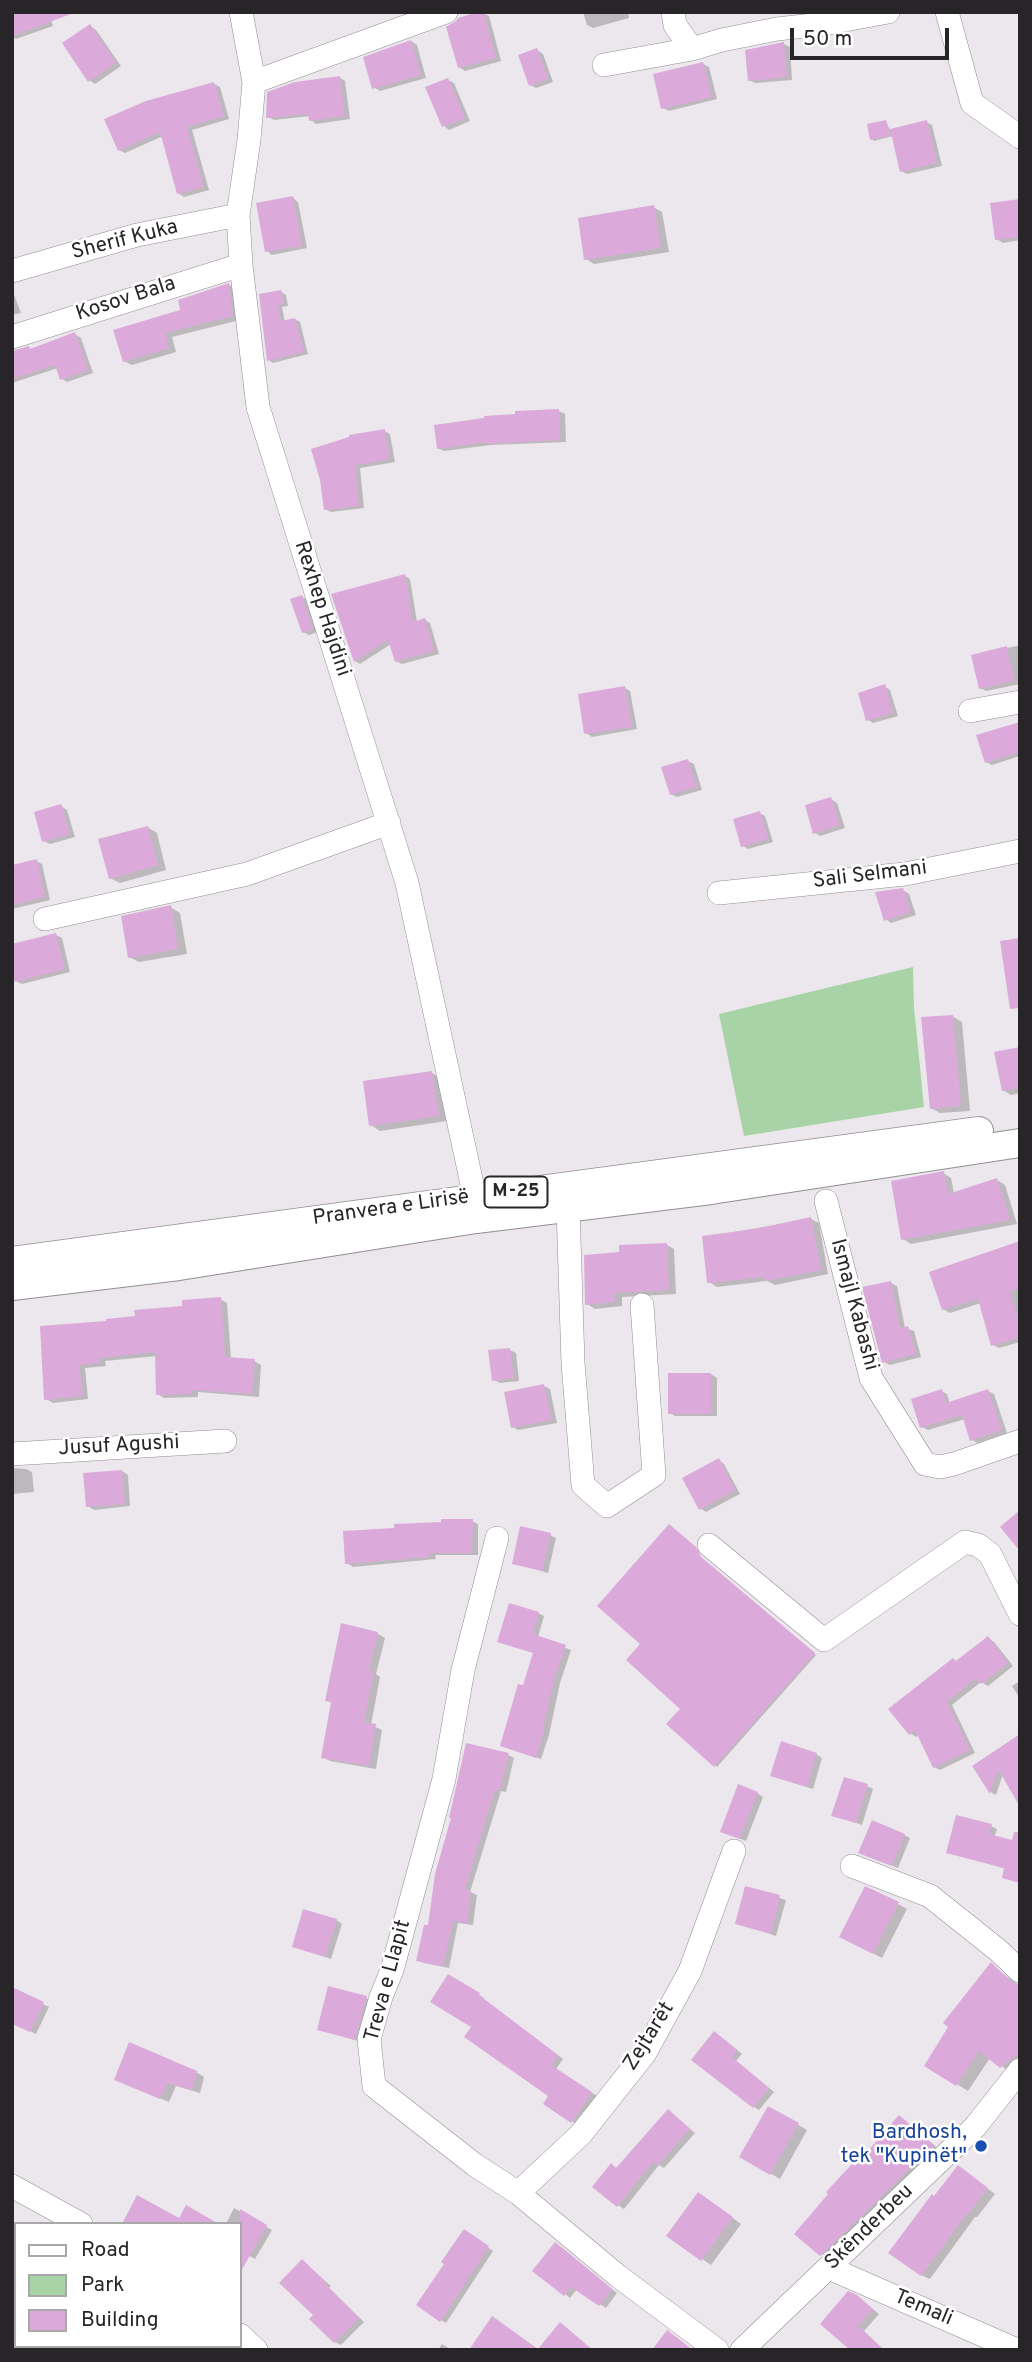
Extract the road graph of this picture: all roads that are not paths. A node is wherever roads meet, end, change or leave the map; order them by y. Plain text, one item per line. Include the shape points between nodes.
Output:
1 (240, 12) edge
2 (446, 12) edge
3 (673, 12) edge
4 (888, 12) edge
5 (947, 12) edge
6 (692, 49) junction
7 (604, 65) dead end
8 (254, 82) junction
9 (1020, 137) edge
10 (238, 215) junction
11 (241, 265) junction
12 (12, 271) edge
13 (12, 337) edge
14 (1020, 702) edge
15 (970, 710) dead end
16 (389, 823) junction
17 (1020, 851) edge
18 (719, 893) dead end
19 (45, 919) dead end
20 (1020, 1125) edge
21 (1020, 1143) edge
22 (475, 1198) junction
23 (826, 1201) dead end
24 (568, 1208) junction
25 (12, 1261) edge
26 (12, 1286) edge
27 (642, 1305) dead end
28 (225, 1441) dead end
29 (1020, 1441) edge
30 (12, 1454) edge
31 (497, 1538) dead end
32 (709, 1545) dead end
33 (1020, 1614) edge
34 (734, 1851) dead end
35 (852, 1866) dead end
36 (1020, 1971) edge
37 (1020, 2070) edge
38 (12, 2186) edge
39 (518, 2193) junction
40 (77, 2222) edge
41 (829, 2268) junction
42 (242, 2337) edge
43 (256, 2350) edge
44 (717, 2350) edge
45 (743, 2350) edge
46 (1017, 2350) edge

1 - 8 street, Rexhep Hajdini
2 - 8 street
3 - 6 street via 675,25
4 - 6 street via 777,29
5 - 9 street via 972,103
6 - 7 street
8 - 10 street, Rexhep Hajdini
10 - 11 street, Rexhep Hajdini
10 - 12 street, Sherif Kuka via 137,235
11 - 13 street, Kosov Bala
11 - 16 street, Rexhep Hajdini via 258,407
14 - 15 street
16 - 19 street via 247,874
16 - 22 street, Rexhep Hajdini via 407,883
17 - 18 street, Sali Selmani via 905,874
20 - 22 main road, Pranvera e Lirisë / M-25
21 - 24 main road, Pranvera e Lirisë via 725,1189
22 - 25 main road, Pranvera e Lirisë / M-25
23 - 29 street, Ismajl Kabashi via 871,1378 925,1464 954,1464
24 - 26 main road, Pranvera e Lirisë
24 - 27 street via 583,1485 607,1506 654,1475
28 - 30 street, Jusuf Agushi
31 - 39 street, Treva e Llapit via 463,1670 444,1779 369,2039 374,2086 465,2158
32 - 33 street via 824,1640 965,1542 990,1554
34 - 39 street, Zejtarët via 690,1971 645,2053 581,2134
35 - 36 street via 930,1896
37 - 41 street, Skënderbeu via 975,2127
38 - 40 street
39 - 44 street, Treva e Llapit via 618,2277
41 - 45 street, Skënderbeu
41 - 46 street, Temali
42 - 43 street

